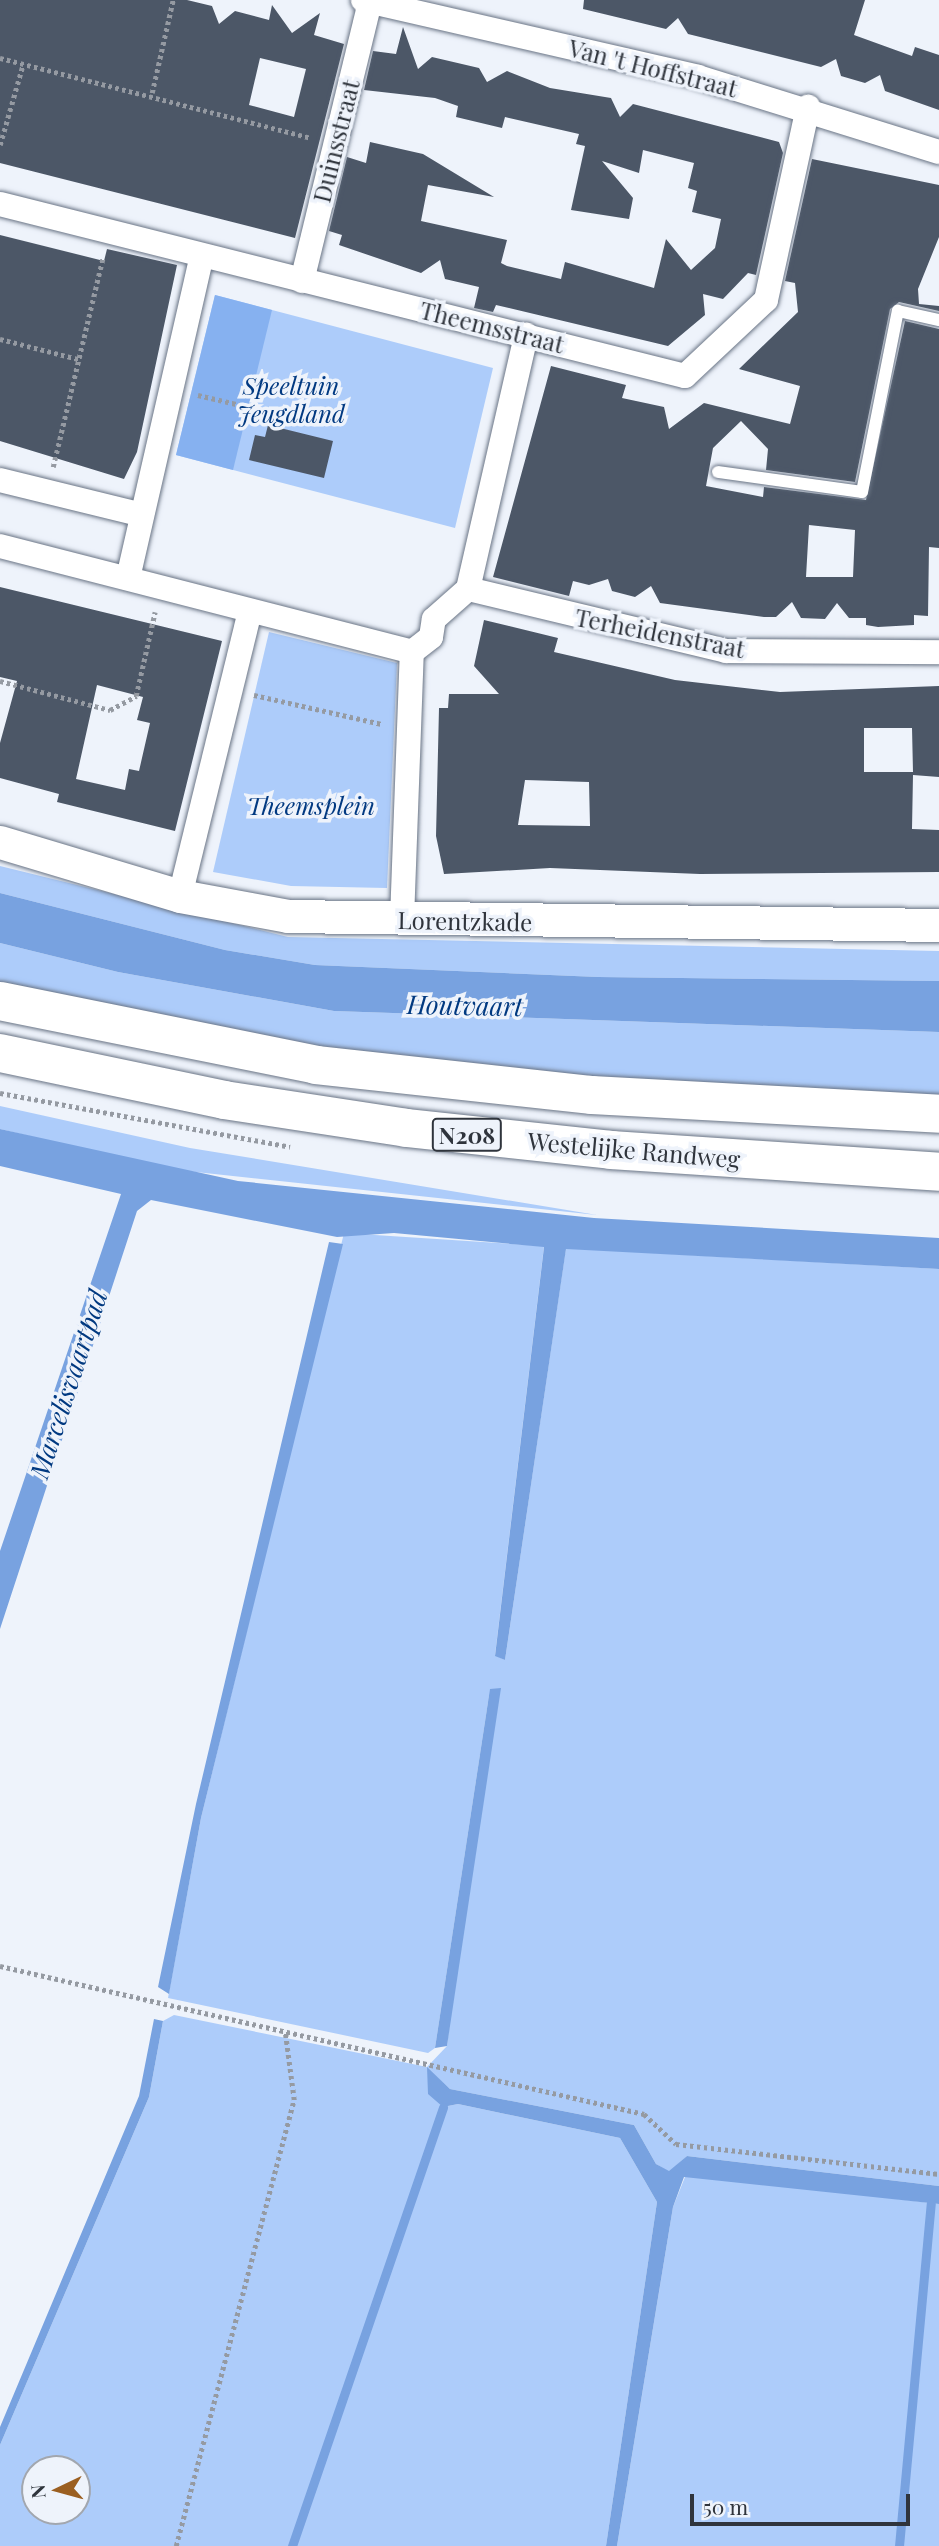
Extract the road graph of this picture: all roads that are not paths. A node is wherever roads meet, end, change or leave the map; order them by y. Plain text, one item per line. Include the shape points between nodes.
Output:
1 (366, 1) edge
2 (808, 107) junction
3 (939, 152) edge
4 (0, 204) edge
5 (202, 256) junction
6 (302, 281) junction
7 (939, 320) edge
8 (526, 335) junction
9 (719, 472) dead end
10 (0, 480) edge
11 (142, 515) junction
12 (0, 546) edge
13 (128, 578) junction
14 (468, 589) junction
15 (250, 611) junction
16 (412, 652) junction
17 (939, 652) edge
18 (0, 842) edge
19 (180, 897) junction
20 (402, 920) junction
21 (939, 925) edge
22 (0, 1001) edge
23 (0, 1053) edge
24 (939, 1114) edge
25 (939, 1172) edge

1 - 2 street, Van 't Hoffstraat
1 - 6 street, Duinsstraat
2 - 3 street, Van 't Hoffstraat
2 - 8 street, Theemsstraat via 766,300 685,376
4 - 5 street, Theemsstraat
5 - 6 street, Theemsstraat
5 - 11 street
6 - 8 street, Theemsstraat
7 - 9 lane via 898,312 862,492
8 - 14 street
10 - 11 street
11 - 13 street
12 - 13 street
13 - 15 street
14 - 16 street via 434,619 431,638
14 - 17 street, Terheidenstraat via 726,651
15 - 16 street
15 - 19 street
16 - 20 street
18 - 19 street, Lorentzkade
19 - 20 street, Lorentzkade via 288,916
20 - 21 street, Lorentzkade
22 - 24 main road, N208 via 316,1065 592,1095
23 - 25 main road, Westelijke Randweg / N208 via 224,1100 406,1128 611,1150

